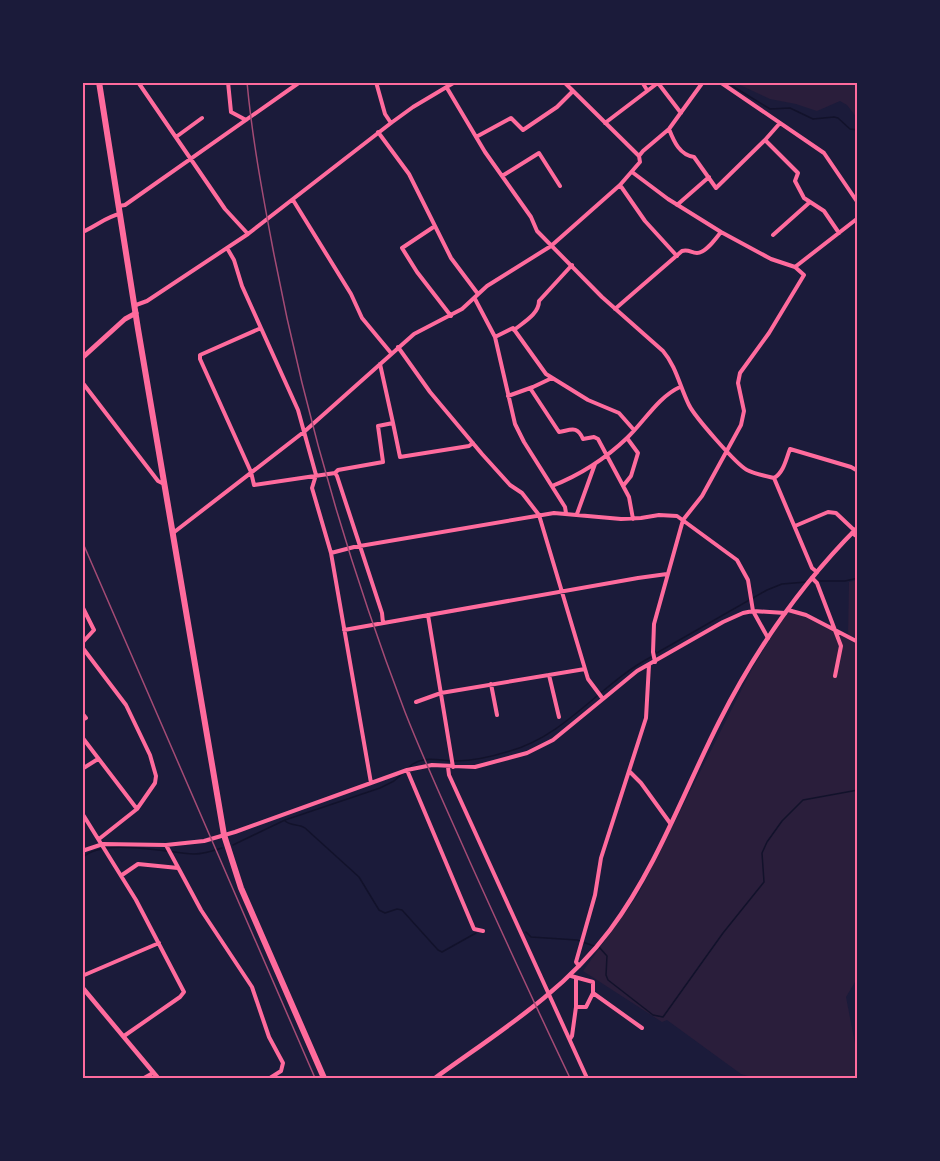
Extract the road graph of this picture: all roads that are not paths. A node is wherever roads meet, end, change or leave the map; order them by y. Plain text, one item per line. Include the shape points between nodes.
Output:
1 (99, 82) edge
2 (138, 82) edge
3 (228, 82) edge
4 (300, 82) edge
5 (376, 82) edge
6 (455, 82) edge
7 (564, 82) edge
8 (642, 82) edge
9 (703, 82) edge
10 (720, 82) edge
11 (659, 83) edge
12 (447, 88) junction
13 (647, 90) junction
14 (573, 91) junction
15 (681, 113) junction
16 (202, 118) dead end
17 (246, 120) junction
18 (391, 123) junction
19 (605, 123) junction
20 (780, 123) junction
21 (669, 129) junction
22 (378, 132) junction
23 (176, 137) junction
24 (476, 137) junction
25 (765, 140) junction
26 (639, 156) junction
27 (191, 159) junction
28 (632, 172) junction
29 (502, 176) junction
30 (709, 177) junction
31 (620, 185) junction
32 (560, 186) dead end
33 (293, 200) junction
34 (810, 202) junction
35 (858, 203) edge
36 (676, 205) junction
37 (119, 206) junction
38 (120, 214) junction
39 (858, 218) edge
40 (435, 226) junction
41 (82, 232) edge
42 (721, 232) junction
43 (839, 232) junction
44 (248, 234) junction
45 (772, 235) dead end
46 (551, 246) junction
47 (227, 248) junction
48 (677, 256) junction
49 (572, 265) junction
50 (795, 267) junction
51 (478, 294) junction
52 (475, 299) junction
53 (135, 305) junction
54 (615, 309) junction
55 (136, 313) junction
56 (451, 316) junction
57 (261, 328) junction
58 (514, 330) junction
59 (495, 337) junction
60 (398, 347) junction
61 (391, 353) junction
62 (82, 358) edge
63 (380, 364) junction
64 (552, 378) junction
65 (82, 382) edge
66 (680, 387) junction
67 (530, 388) junction
68 (508, 396) junction
69 (393, 423) junction
70 (634, 430) junction
71 (305, 431) junction
72 (627, 438) junction
73 (473, 443) junction
74 (727, 449) junction
75 (606, 456) junction
76 (595, 464) junction
77 (858, 471) edge
78 (251, 472) junction
79 (335, 473) junction
80 (316, 474) junction
81 (774, 478) junction
82 (165, 484) junction
83 (552, 486) junction
84 (623, 486) junction
85 (566, 513) junction
86 (577, 514) junction
87 (539, 515) junction
88 (633, 519) junction
89 (683, 520) junction
90 (795, 526) junction
91 (854, 530) edge
92 (172, 533) junction
93 (858, 537) edge
94 (360, 546) junction
95 (332, 553) junction
96 (817, 572) junction
97 (667, 574) junction
98 (812, 578) junction
99 (562, 591) junction
100 (82, 606) edge
101 (753, 611) junction
102 (786, 612) junction
103 (428, 615) junction
104 (383, 623) junction
105 (344, 630) junction
106 (837, 631) junction
107 (768, 638) junction
108 (858, 642) edge
109 (82, 645) edge
110 (654, 660) junction
111 (649, 664) junction
112 (585, 669) junction
113 (549, 675) junction
114 (835, 676) dead end
115 (491, 684) junction
116 (441, 693) junction
117 (602, 698) junction
118 (416, 702) dead end
119 (82, 712) edge
120 (497, 715) dead end
121 (559, 717) dead end
122 (82, 720) edge
123 (82, 737) edge
124 (98, 759) junction
125 (448, 767) junction
126 (453, 767) junction
127 (82, 769) edge
128 (407, 770) junction
129 (629, 771) junction
130 (371, 783) junction
131 (137, 809) junction
132 (82, 813) edge
133 (670, 823) junction
134 (224, 835) junction
135 (99, 838) junction
136 (166, 845) junction
137 (104, 846) junction
138 (82, 851) edge
139 (178, 868) junction
140 (122, 875) junction
141 (483, 931) dead end
142 (159, 943) junction
143 (579, 967) junction
144 (82, 976) edge
145 (573, 977) junction
146 (82, 987) edge
147 (593, 993) junction
148 (550, 995) junction
149 (576, 1007) junction
150 (642, 1028) dead end
151 (124, 1036) junction
152 (570, 1039) junction
153 (153, 1073) junction
154 (144, 1078) edge
155 (158, 1078) edge
156 (270, 1078) edge
157 (324, 1078) edge
158 (435, 1078) edge
159 (587, 1078) edge

1 - 37 highway
2 - 23 street
3 - 17 street via 231,112
4 - 17 street
5 - 18 street
6 - 12 street
7 - 14 street
8 - 13 street
9 - 15 street
10 - 20 street
11 - 13 street
11 - 15 street
12 - 18 street
12 - 24 street
13 - 19 street
14 - 19 street
14 - 24 street via 523,130 511,117
15 - 21 street
16 - 23 street
17 - 27 street
18 - 22 street
19 - 26 street
20 - 25 street
20 - 35 street via 824,153
21 - 26 street
21 - 30 street via 676,146 694,157
22 - 33 street
22 - 40 street via 409,174
23 - 27 street
24 - 29 street
25 - 30 street via 716,188
25 - 34 street via 798,173 795,181
26 - 28 street via 640,162
27 - 37 street
27 - 44 street via 225,209
28 - 31 street
28 - 36 street
29 - 32 street via 539,153
29 - 46 street
30 - 36 street
31 - 46 street
31 - 48 street via 645,221
33 - 44 street
33 - 61 street via 362,318
34 - 43 street via 824,212
34 - 45 street
36 - 42 street
37 - 38 highway
38 - 41 street
38 - 53 highway
39 - 43 street
40 - 51 street via 451,258
40 - 56 street via 402,248
42 - 48 street via 703,251 688,250
42 - 50 street
43 - 50 street
44 - 47 street
46 - 49 street
46 - 51 street
47 - 53 street
47 - 57 street
48 - 54 street
49 - 54 street
49 - 58 street via 539,301 536,312
50 - 74 street via 804,275 740,373 738,383 744,411
51 - 52 street
52 - 56 street
52 - 59 street
53 - 55 highway
54 - 66 street via 670,359
55 - 62 main road
55 - 82 highway
56 - 60 street via 414,334
57 - 71 street
57 - 78 street via 200,355
58 - 59 street
58 - 64 street
59 - 68 street
60 - 61 street
60 - 73 street
61 - 63 street
63 - 69 street
63 - 71 street
64 - 67 street
64 - 70 street via 619,413
65 - 82 street via 158,481
66 - 70 street
66 - 74 street via 696,417
67 - 68 street
67 - 75 street via 559,432 576,429 583,439 598,439
68 - 83 street via 515,424
69 - 73 street via 400,457
69 - 79 street via 378,426 383,462
70 - 72 street
71 - 78 street
71 - 80 street
72 - 75 street
72 - 84 street via 638,453 631,476
73 - 87 street
74 - 81 street via 749,471
74 - 89 street via 702,496
75 - 76 street
75 - 84 street
76 - 83 street
76 - 86 street
77 - 81 street via 790,449 784,467
78 - 80 street via 254,485
78 - 92 street
79 - 80 street
79 - 94 street
80 - 95 street via 312,488
81 - 90 street
82 - 92 highway
83 - 85 street
84 - 88 street
85 - 86 street
85 - 87 street
86 - 88 street
87 - 94 street
87 - 99 street
88 - 89 street via 659,515
89 - 97 street
89 - 101 street via 737,560 748,580
90 - 91 street via 828,512 836,513
90 - 96 street
91 - 93 street
91 - 96 street
92 - 134 highway
94 - 95 street
94 - 104 street
95 - 105 street
96 - 98 street
97 - 99 street
97 - 110 street via 654,624
98 - 102 street
98 - 106 street
99 - 103 street
99 - 112 street
100 - 109 street via 94,630
101 - 102 street
101 - 107 street
101 - 110 street via 723,622
102 - 106 street via 806,615
102 - 107 street
103 - 104 street
103 - 116 street
104 - 105 street
105 - 130 street
106 - 108 street
106 - 114 street via 841,646
107 - 133 street via 720,720
109 - 131 street via 126,705 155,769 155,783
110 - 111 street
111 - 117 street
111 - 129 street via 646,718
112 - 113 street
112 - 117 street
113 - 115 street
113 - 121 street
115 - 116 street
115 - 120 street
116 - 118 street
116 - 126 street
117 - 126 street via 542,747 476,767
119 - 122 street via 86,718
123 - 124 street
124 - 127 street
124 - 131 street
125 - 126 street
125 - 128 street via 432,765
125 - 148 street
128 - 130 street
128 - 141 street via 474,929
129 - 133 street
129 - 143 street via 600,858 595,895 576,962
130 - 134 street
131 - 135 street
132 - 135 street
133 - 143 street via 630,902
134 - 136 street
134 - 157 highway via 242,888
135 - 137 street
136 - 137 street
136 - 139 street
137 - 138 street
137 - 140 street
139 - 140 street via 138,864
139 - 156 street via 252,987 269,1037 283,1063
140 - 142 street
142 - 144 street
142 - 151 street via 184,992
143 - 145 street
145 - 147 street via 593,982
145 - 148 street
145 - 149 street
146 - 151 street
147 - 149 street via 586,1007
147 - 150 street
148 - 152 street
148 - 158 street
149 - 152 street
151 - 153 street
152 - 159 street
153 - 154 street
153 - 155 street

